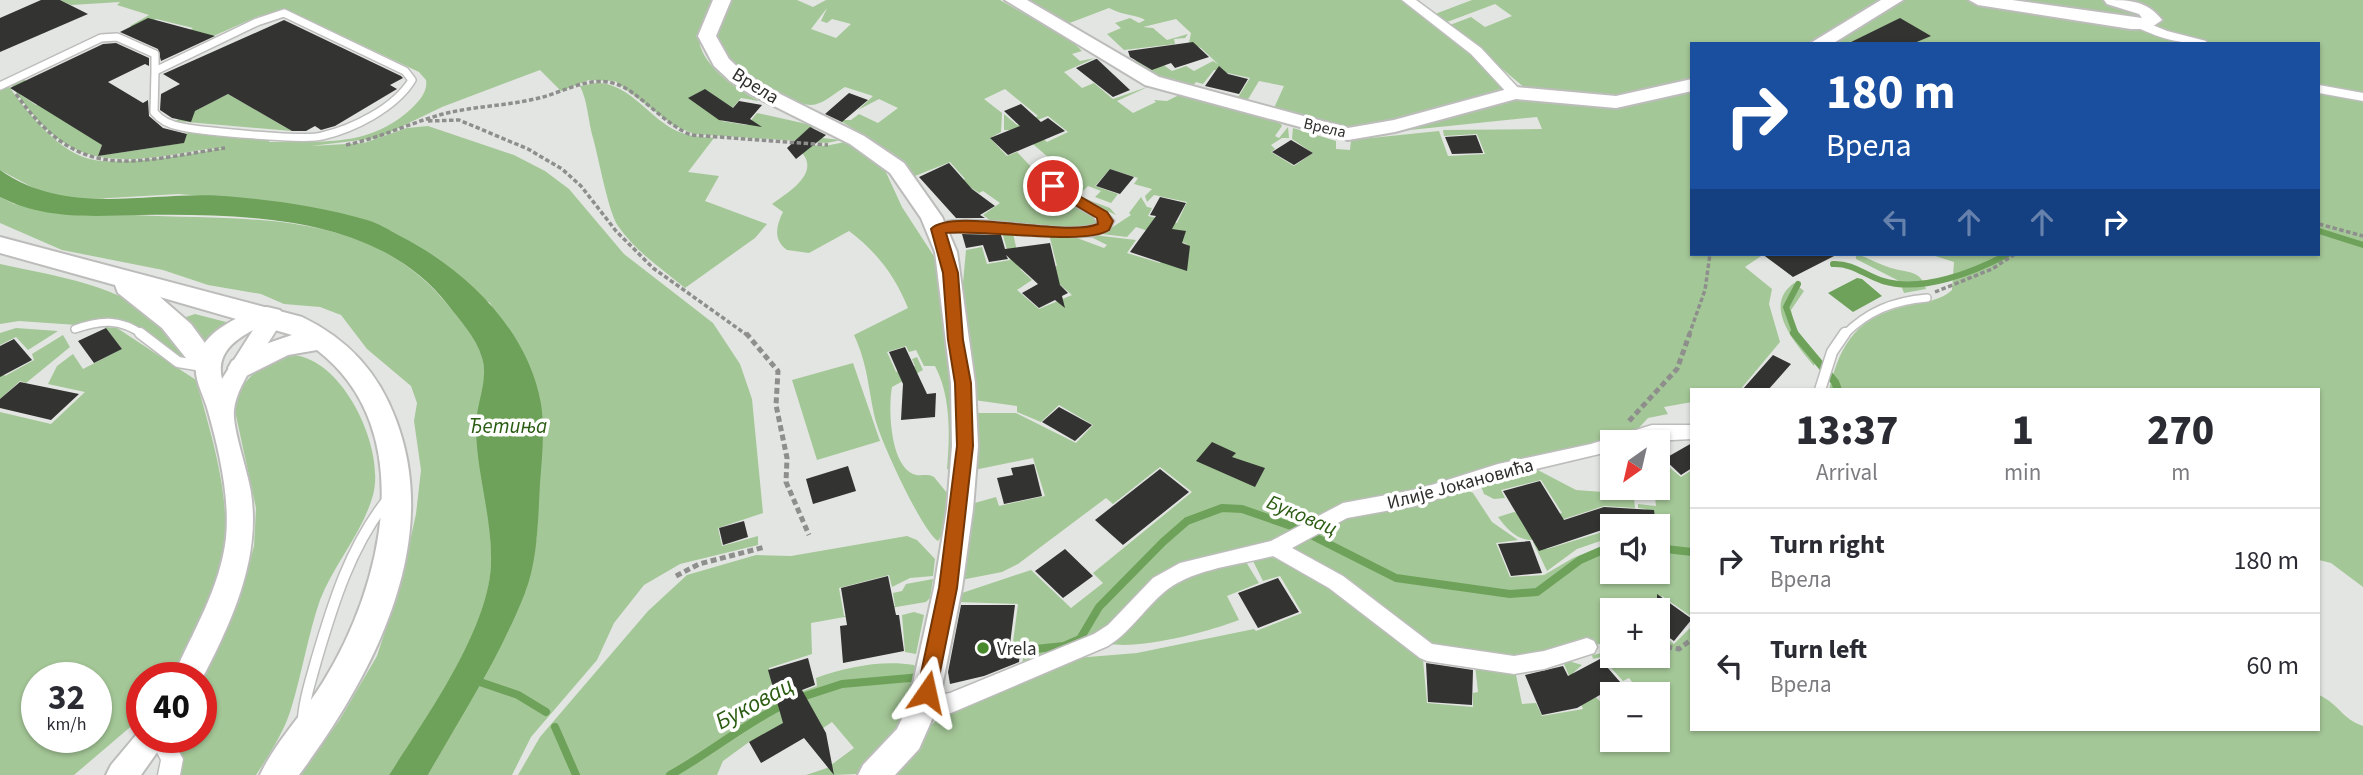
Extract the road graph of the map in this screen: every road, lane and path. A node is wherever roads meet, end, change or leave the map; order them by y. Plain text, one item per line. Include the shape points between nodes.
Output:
1 (722, 0) edge
2 (1014, 0) edge
3 (1408, 0) edge
4 (1894, 0) edge
5 (1978, 0) edge
6 (2113, 0) edge
7 (2143, 25) junction
8 (1821, 42) edge
9 (2193, 42) edge
10 (154, 71) junction
11 (4, 84) edge
12 (1690, 85) edge
13 (2320, 89) edge
14 (1516, 93) junction
15 (2363, 97) edge
16 (404, 128) junction
17 (852, 137) junction
18 (341, 145) dead end
19 (235, 148) dead end
20 (1043, 175) dead end
21 (2320, 224) edge
22 (938, 229) junction
23 (2363, 236) edge
24 (0, 246) edge
25 (1710, 256) edge
26 (2012, 256) edge
27 (110, 275) junction
28 (1931, 295) joint
29 (269, 316) junction
30 (75, 329) dead end
31 (323, 340) junction
32 (207, 365) junction
33 (242, 368) junction
34 (1820, 388) edge
35 (221, 411) junction
36 (1624, 430) edge
37 (1670, 432) edge
38 (1690, 432) edge
39 (1600, 445) edge
40 (809, 536) dead end
41 (765, 547) dead end
42 (1275, 548) junction
43 (676, 576) dead end
44 (1690, 641) edge
45 (1587, 647) dead end
46 (1670, 647) edge
47 (195, 662) edge
48 (927, 688) junction
49 (140, 753) edge
50 (169, 753) edge
51 (122, 775) edge
52 (169, 775) edge
53 (278, 775) edge
54 (874, 775) edge

1 - 17 street, Врела via 707,36 721,62 757,90
2 - 14 street, Врела via 1152,81 1338,132 1371,132
3 - 14 street via 1476,51
4 - 8 street
5 - 7 street
6 - 7 street via 2145,10 2153,20
7 - 9 street
10 - 10 lane via 154,112 170,124 304,138 338,131 404,93 412,80 405,71 284,13
10 - 11 lane via 153,51 120,37 108,37
11 - 19 path via 33,118 85,157 158,157
12 - 14 street via 1616,102
13 - 15 street
16 - 17 path via 454,111 539,98 603,81 619,85 663,121 691,135 822,145
16 - 18 path
16 - 40 path via 431,120 459,120 551,163 581,186 653,268 741,328 778,371 776,405 787,458 786,482
17 - 22 street, Врела via 897,168
20 - 22 street via 1068,197 1102,215 1104,226 1077,232 967,226
21 - 23 path
22 - 48 street, Врела via 950,273 965,446 948,588
24 - 27 main road
25 - 36 path via 1705,290 1677,369
26 - 28 path
27 - 29 main road
27 - 32 main road via 164,312
28 - 34 lane via 1893,302 1868,313 1839,339
29 - 31 main road
29 - 32 street via 239,327 222,341
29 - 33 street
30 - 32 lane via 113,321 138,332 179,363 193,368
31 - 33 main road via 285,345
31 - 53 main road via 355,370 383,417 395,451 398,487 393,548 368,625 329,702
32 - 35 street
33 - 35 street via 229,385
35 - 47 street via 240,514 238,549 223,604
37 - 38 street, Илије Јокановића
39 - 42 street, Илије Јокановића via 1419,497 1343,511
41 - 43 path via 699,564
42 - 45 street via 1336,582 1427,652 1514,665
42 - 48 street, Илије Јокановића via 1187,569 1160,584 1101,640 951,703
44 - 46 path via 1679,649
48 - 54 street, Врела via 908,739
49 - 51 street
50 - 52 street

